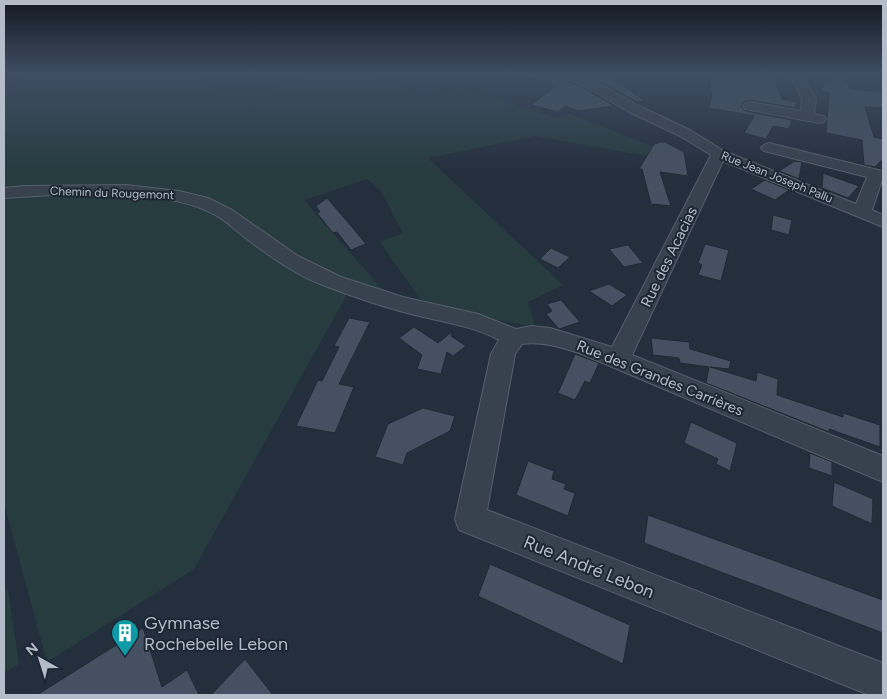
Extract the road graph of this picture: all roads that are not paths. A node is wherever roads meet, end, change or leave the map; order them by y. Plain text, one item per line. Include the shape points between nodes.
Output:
1 (630, 107) edge
2 (753, 107) edge
3 (811, 107) edge
4 (769, 148) dead end
5 (719, 154) junction
6 (4, 193) edge
7 (862, 212) junction
8 (883, 221) edge
9 (514, 338) junction
10 (618, 359) junction
11 (883, 469) edge
12 (883, 682) edge

1 - 5 street, Rue Jean Joseph Pallu via 685,133
2 - 3 street via 813,118
4 - 7 street via 876,174
5 - 7 street, Rue Jean Joseph Pallu
5 - 10 street, Rue des Acacias
6 - 9 street, Chemin du Rougemont via 147,192 199,201 222,211 281,255 331,281 403,304 480,323
7 - 8 street, Rue Jean Joseph Pallu
9 - 10 street, Rue des Grandes Carrières via 538,334
9 - 12 street, Rue André Lebon via 504,354 470,519
10 - 11 street, Rue des Grandes Carrières

